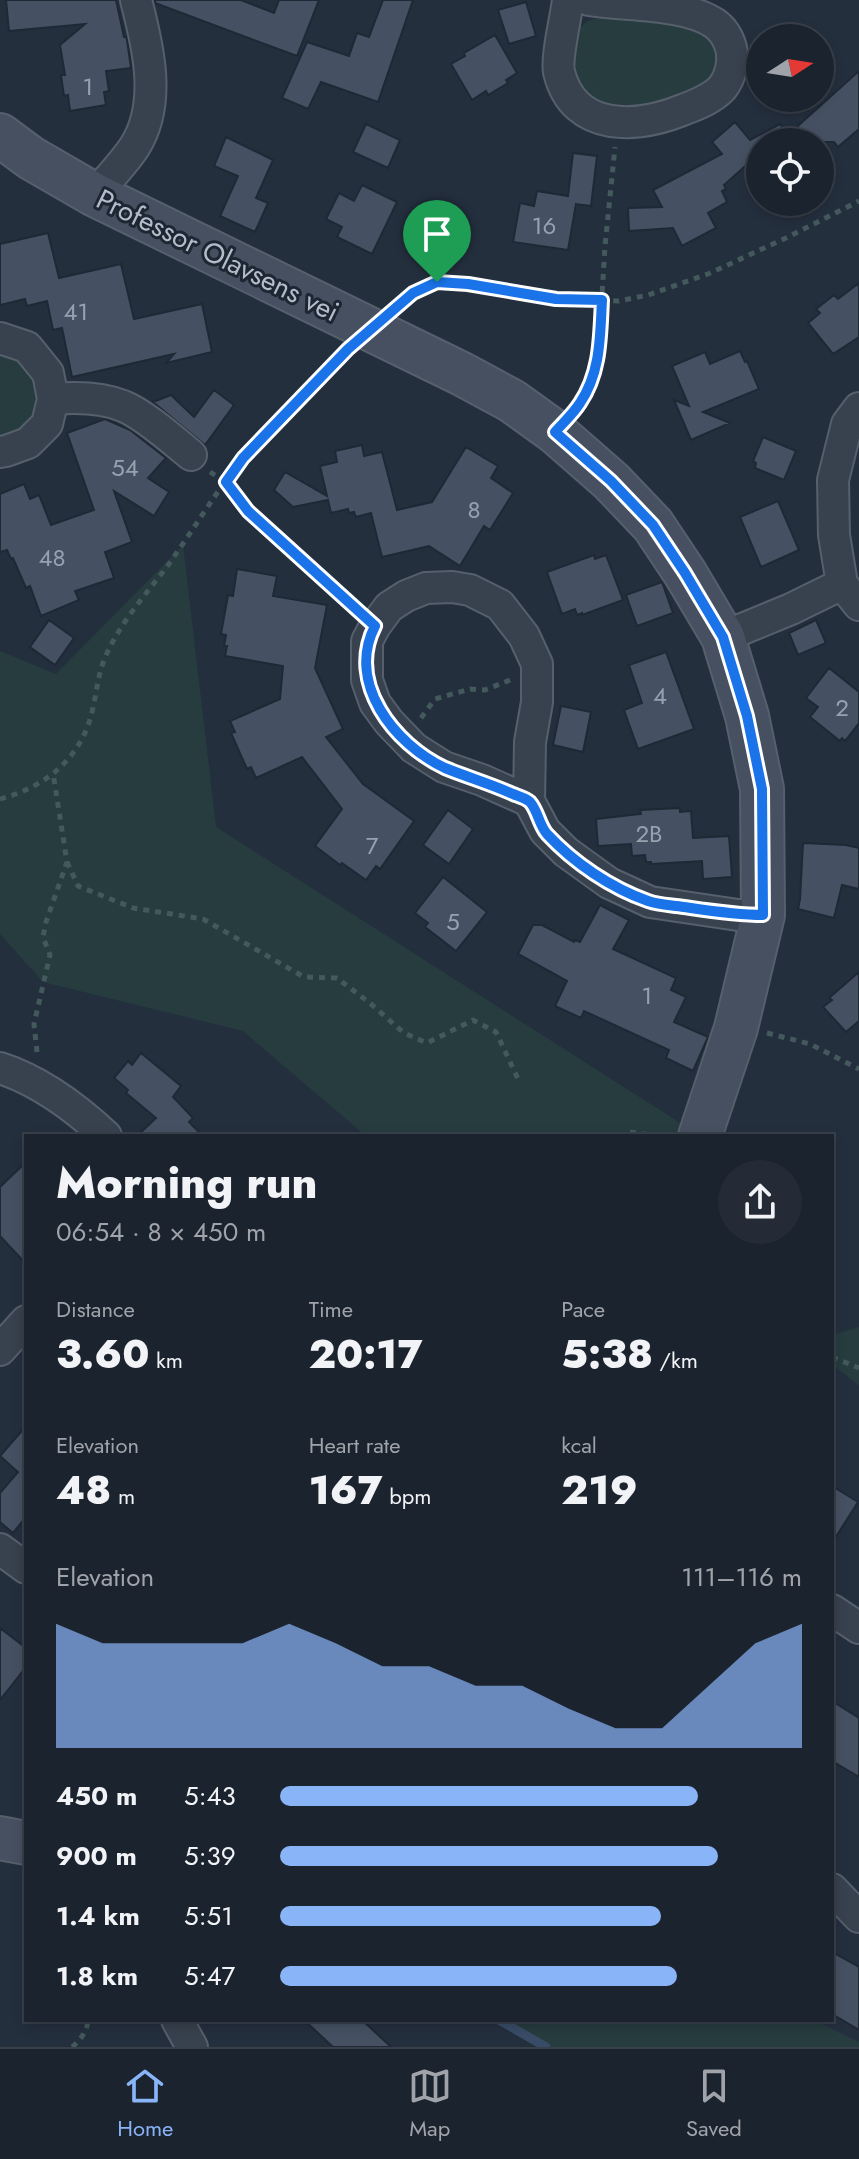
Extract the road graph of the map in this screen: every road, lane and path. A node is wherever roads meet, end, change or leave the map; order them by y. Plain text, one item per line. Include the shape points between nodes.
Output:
1 (136, 0) edge
2 (568, 0) edge
3 (589, 0) edge
4 (618, 123) junction
5 (0, 135) edge
6 (95, 195) junction
7 (859, 201) edge
8 (602, 300) junction
9 (0, 338) edge
10 (53, 399) junction
11 (859, 408) edge
12 (555, 432) junction
13 (0, 452) edge
14 (191, 455) joint
15 (226, 482) junction
16 (850, 595) edge
17 (375, 626) junction
18 (723, 637) junction
19 (537, 669) junction
20 (406, 740) junction
21 (53, 773) junction
22 (0, 799) edge
23 (529, 801) junction
24 (67, 862) junction
25 (763, 915) junction
26 (736, 1028) junction
27 (0, 1068) edge
28 (859, 1069) edge
29 (31, 1081) junction
30 (519, 1081) dead end
31 (630, 1132) dead end
32 (104, 1134) edge
33 (644, 1134) edge
34 (701, 1134) edge
35 (24, 1323) edge
36 (0, 1350) edge
37 (834, 1358) edge
38 (859, 1368) edge
39 (0, 1549) edge
40 (24, 1567) edge
41 (834, 1611) edge
42 (859, 1628) edge
43 (0, 1838) edge
44 (24, 1843) edge
45 (834, 1891) edge
46 (859, 1917) edge
47 (88, 2022) edge
48 (178, 2022) edge
49 (72, 2047) edge
50 (192, 2047) edge

1 - 6 street via 147,42 150,102 145,126 135,147
2 - 4 street via 558,69 567,94 587,113
3 - 4 street via 699,15 717,24 732,52 722,87 702,103 657,120
4 - 8 path
5 - 6 street, Professor Olavsens vei
6 - 12 street, Professor Olavsens vei via 462,374
7 - 8 path via 683,284 619,301
8 - 12 path via 598,361 590,384
8 - 15 path, bridge via 437,282 413,293 348,349
9 - 10 street via 27,347 48,373
10 - 13 street via 47,424 28,443
10 - 14 street via 79,397 124,406
11 - 16 street via 847,424 833,480 834,535
12 - 18 street, Professor Olavsens vei via 653,525
14 - 15 path
15 - 17 path via 248,511
15 - 21 path via 107,652 82,739 66,764
16 - 18 street via 791,609
17 - 19 street via 389,607 426,588 470,590 500,605 524,636
17 - 20 street via 367,641 367,680 375,703
18 - 25 street, Professor Olavsens vei via 762,789
19 - 20 path via 485,690 435,699
19 - 23 street
20 - 23 street via 444,767
21 - 22 path
21 - 24 path
23 - 25 street via 545,831 609,883 650,902
24 - 29 path via 43,937 50,955 34,1024 38,1057
24 - 30 path via 78,886 133,908 203,919 304,977 337,978 404,1033 427,1043 473,1020 496,1032
25 - 26 street, Professor Olavsens vei
26 - 28 path via 810,1044
26 - 34 street, Professor Olavsens vei
27 - 29 street
29 - 32 street
31 - 33 path
35 - 36 street
37 - 38 path
39 - 40 street
41 - 42 street
43 - 44 street
45 - 46 street
47 - 49 path
48 - 50 street

